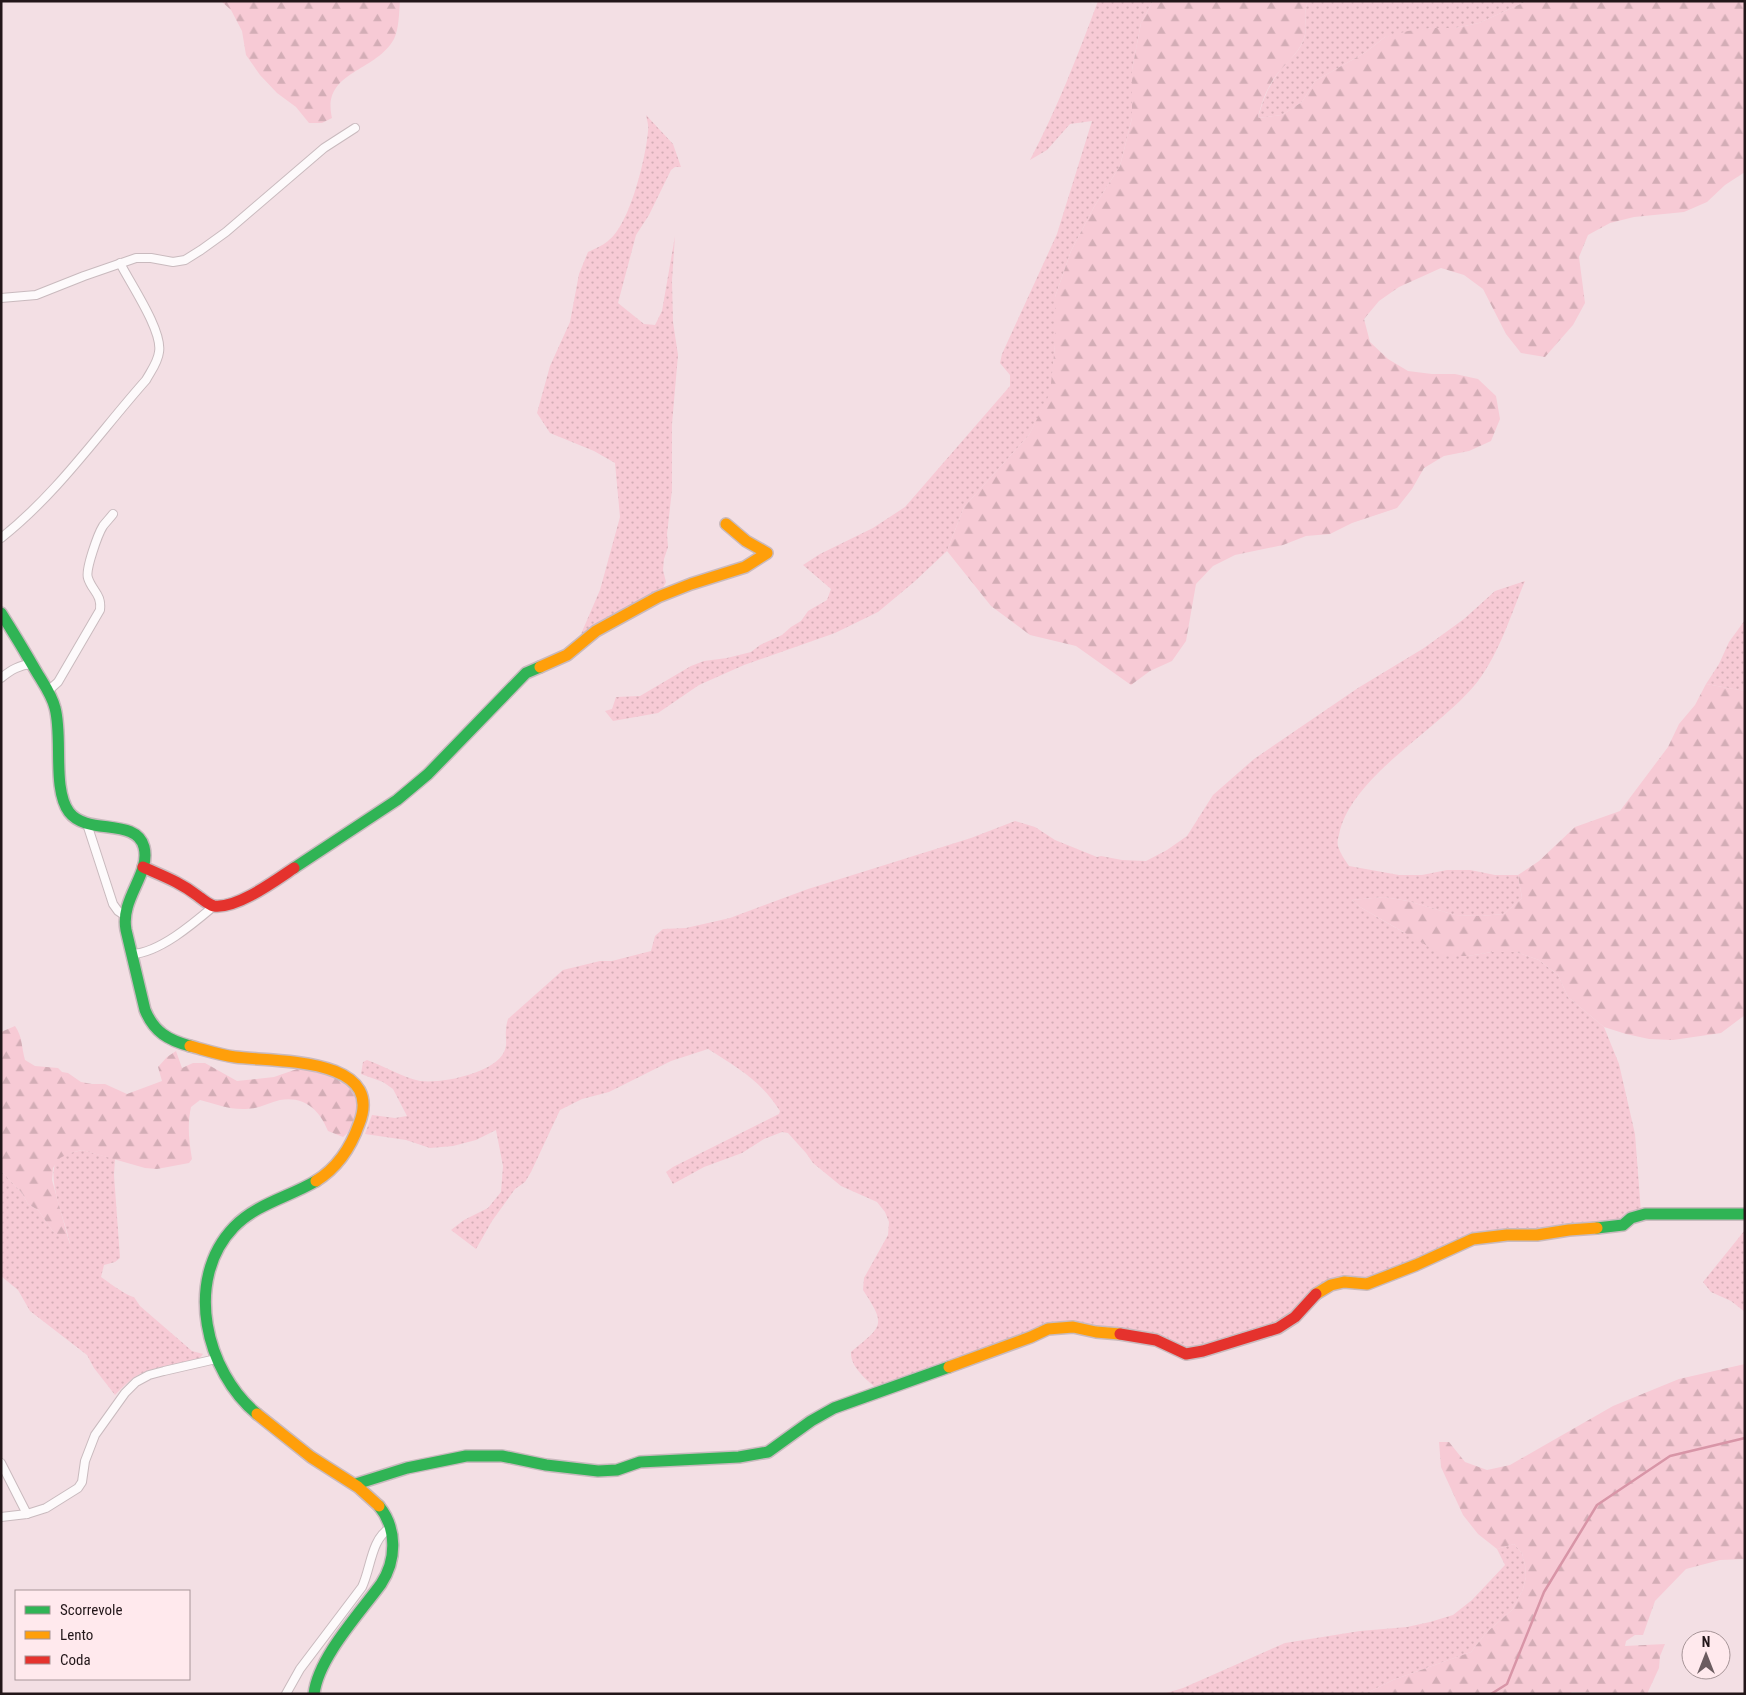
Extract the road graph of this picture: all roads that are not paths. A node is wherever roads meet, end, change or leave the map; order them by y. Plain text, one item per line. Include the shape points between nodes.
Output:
1 (355, 128) dead end
2 (120, 263) junction
3 (1, 298) edge
4 (113, 514) dead end
5 (726, 524) dead end
6 (1, 538) edge
7 (1, 613) edge
8 (32, 664) junction
9 (1, 678) edge
10 (48, 691) junction
11 (87, 824) junction
12 (143, 867) junction
13 (214, 906) junction
14 (124, 916) junction
15 (132, 954) junction
16 (1745, 1214) edge
17 (216, 1359) junction
18 (1, 1463) edge
19 (356, 1484) junction
20 (27, 1514) junction
21 (1, 1517) edge
22 (390, 1528) junction
23 (286, 1694) edge
24 (314, 1694) edge

1 - 2 street via 324,148 226,232 185,260 136,258
2 - 3 street via 36,295
2 - 6 street via 157,331 160,346 157,361 146,380 56,486
4 - 10 street via 100,533 87,570 88,579 99,595 100,610 58,682
5 - 13 street via 767,553 745,567 658,597 596,631 567,656 526,674 428,774 397,800 245,898
7 - 8 street
8 - 9 street via 12,669
8 - 10 street
10 - 11 street via 58,722 58,760 63,796 70,814
11 - 12 street via 132,831 140,837 144,847
11 - 14 street via 113,904
12 - 13 street via 181,882
12 - 14 street
13 - 15 street via 156,948
14 - 15 street
15 - 17 street via 148,1020 163,1036 234,1057 328,1068 347,1076 363,1096 361,1119 337,1164 325,1175 246,1216 221,1243 211,1266 207,1289 207,1322
16 - 19 street via 1645,1214 1631,1218 1623,1225 1605,1228 1473,1239 1367,1284 1344,1282 1331,1285 1320,1290 1295,1317 1278,1328 1186,1354 1156,1340 1073,1327 1048,1328 834,1408 768,1452 640,1462 617,1470 598,1471 502,1456 466,1456 407,1468
17 - 19 street via 245,1405 320,1464
17 - 20 street via 149,1375 136,1382 95,1435 78,1488 46,1508
18 - 20 street
19 - 22 street via 380,1506
20 - 21 street
22 - 23 street via 377,1542 362,1587 300,1669
22 - 24 street via 392,1557 386,1576 327,1657 320,1669

